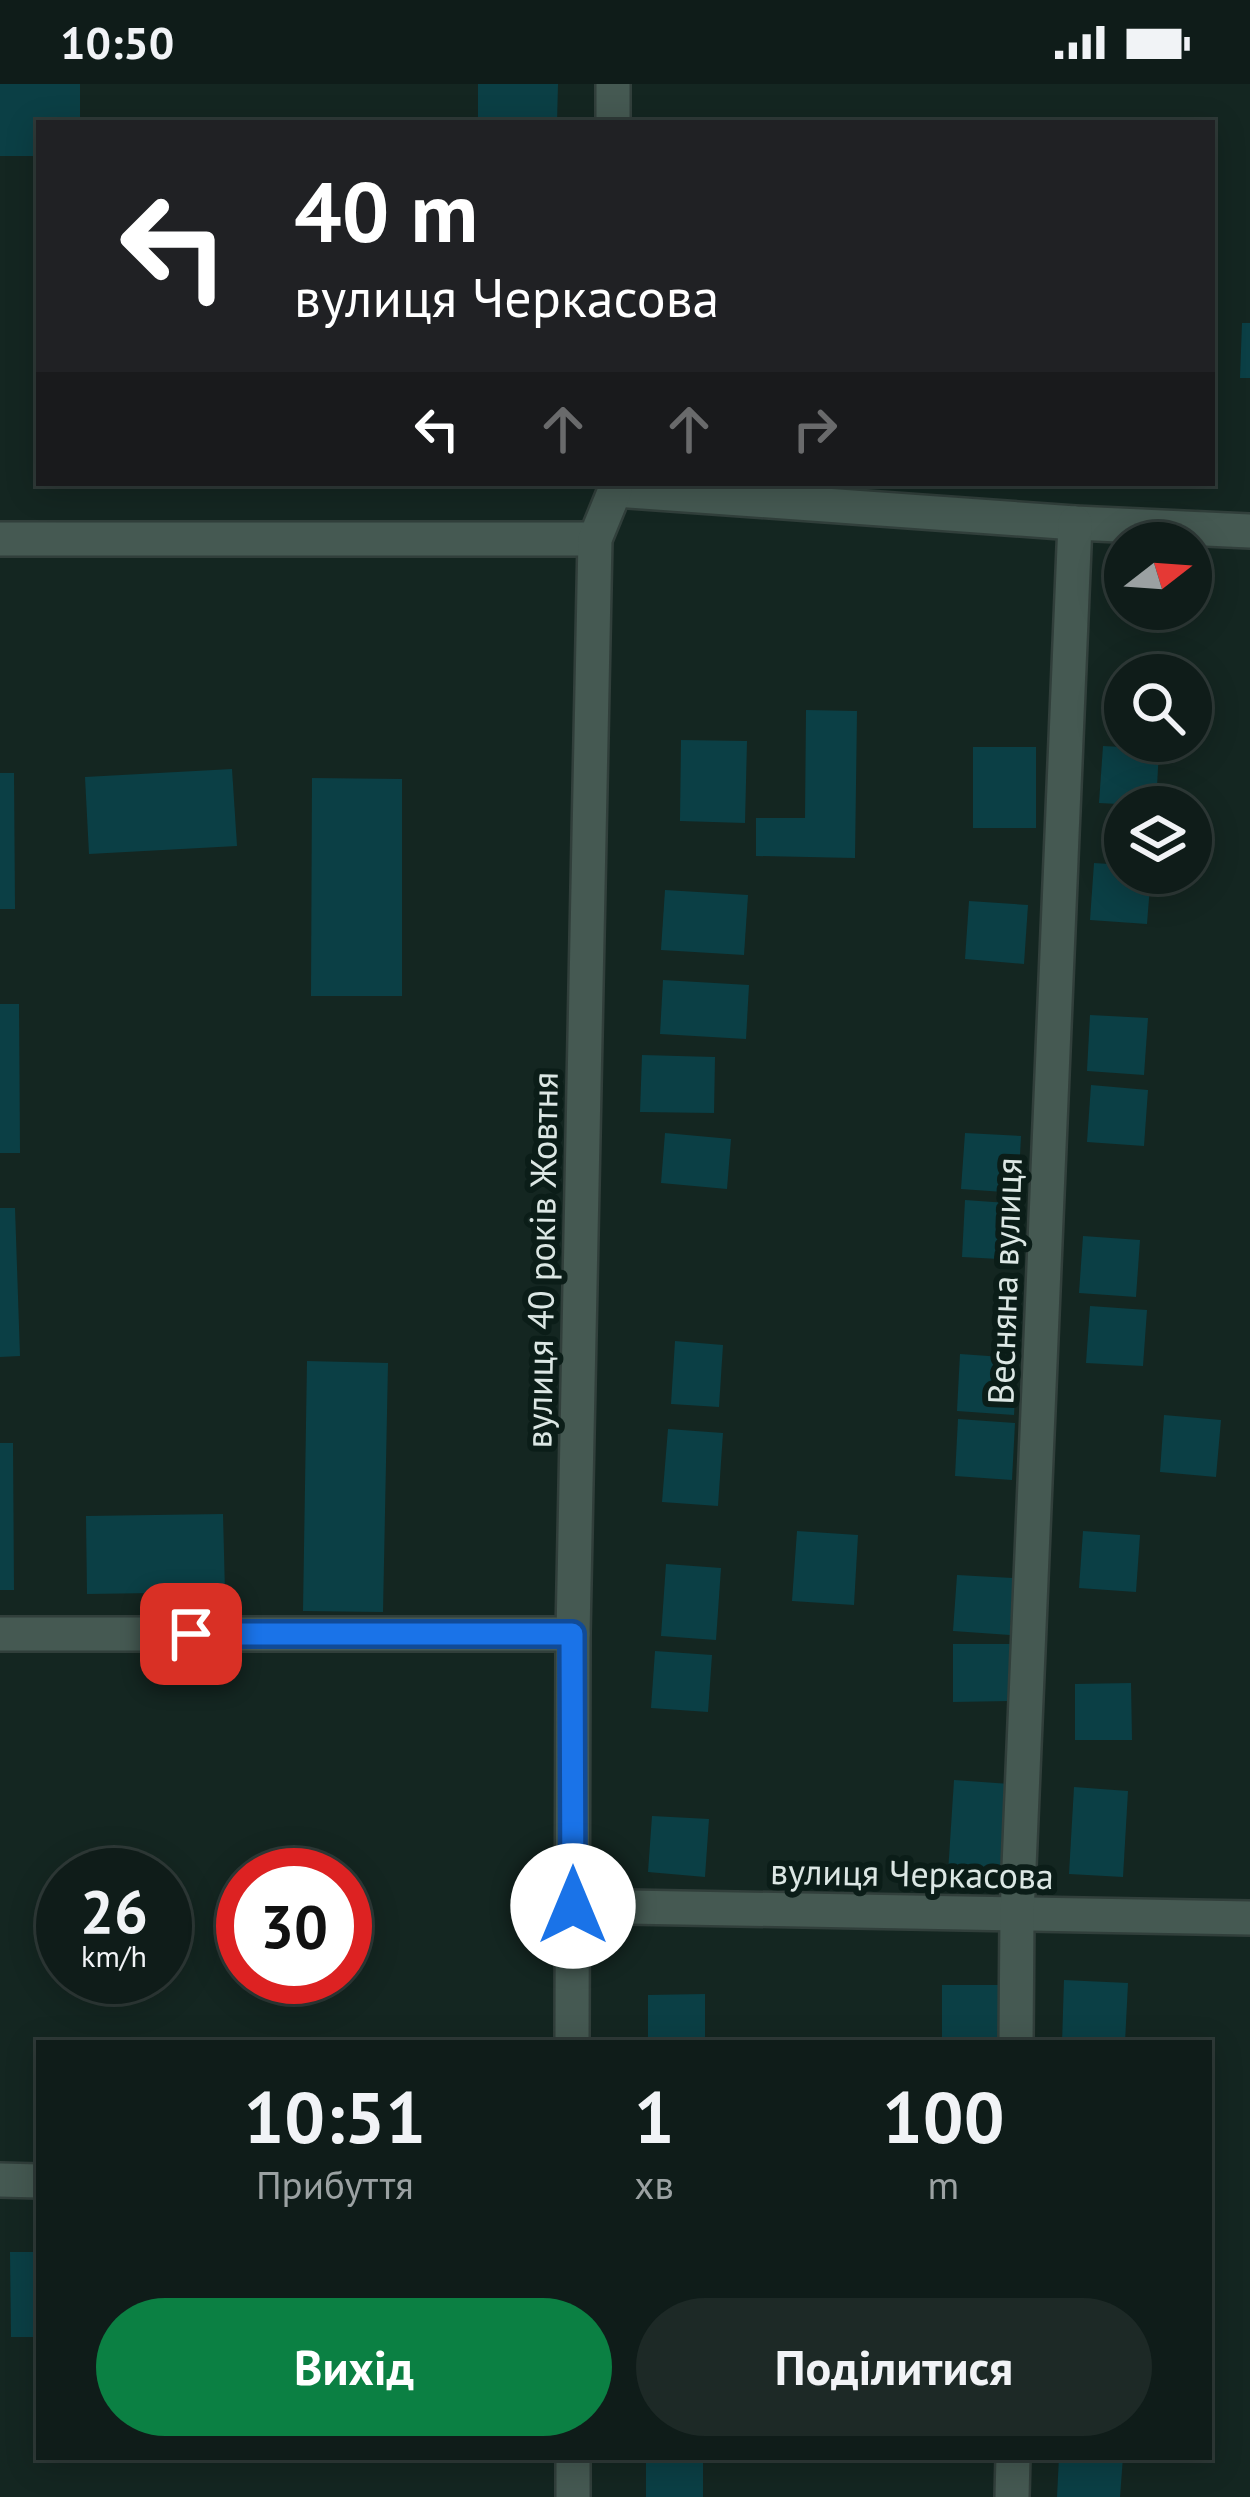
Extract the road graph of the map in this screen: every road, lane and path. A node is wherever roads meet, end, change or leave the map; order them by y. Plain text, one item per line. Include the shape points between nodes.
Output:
1 (613, 84) edge
2 (613, 120) edge
3 (614, 486) edge
4 (1075, 523) junction
5 (1250, 531) edge
6 (0, 539) edge
7 (595, 539) junction
8 (0, 1634) edge
9 (572, 1634) junction
10 (573, 1906) junction
11 (1017, 1915) junction
12 (1250, 1918) edge
13 (572, 2040) edge
14 (1016, 2040) edge
15 (0, 2180) edge
16 (36, 2181) edge
17 (573, 2460) edge
18 (1013, 2460) edge
19 (574, 2497) edge
20 (1012, 2497) edge

1 - 2 street
3 - 4 street
3 - 7 street, вулиця 40 років Жовтня
4 - 5 street
4 - 11 street, Весняна вулиця
6 - 7 street
7 - 9 street, вулиця 40 років Жовтня
8 - 9 street
9 - 10 street, вулиця 40 років Жовтня
10 - 11 street, вулиця Черкасова
10 - 13 street, вулиця 40 років Жовтня
11 - 12 street, вулиця Черкасова
11 - 14 street, Весняна вулиця
15 - 16 street
17 - 19 street
18 - 20 street

